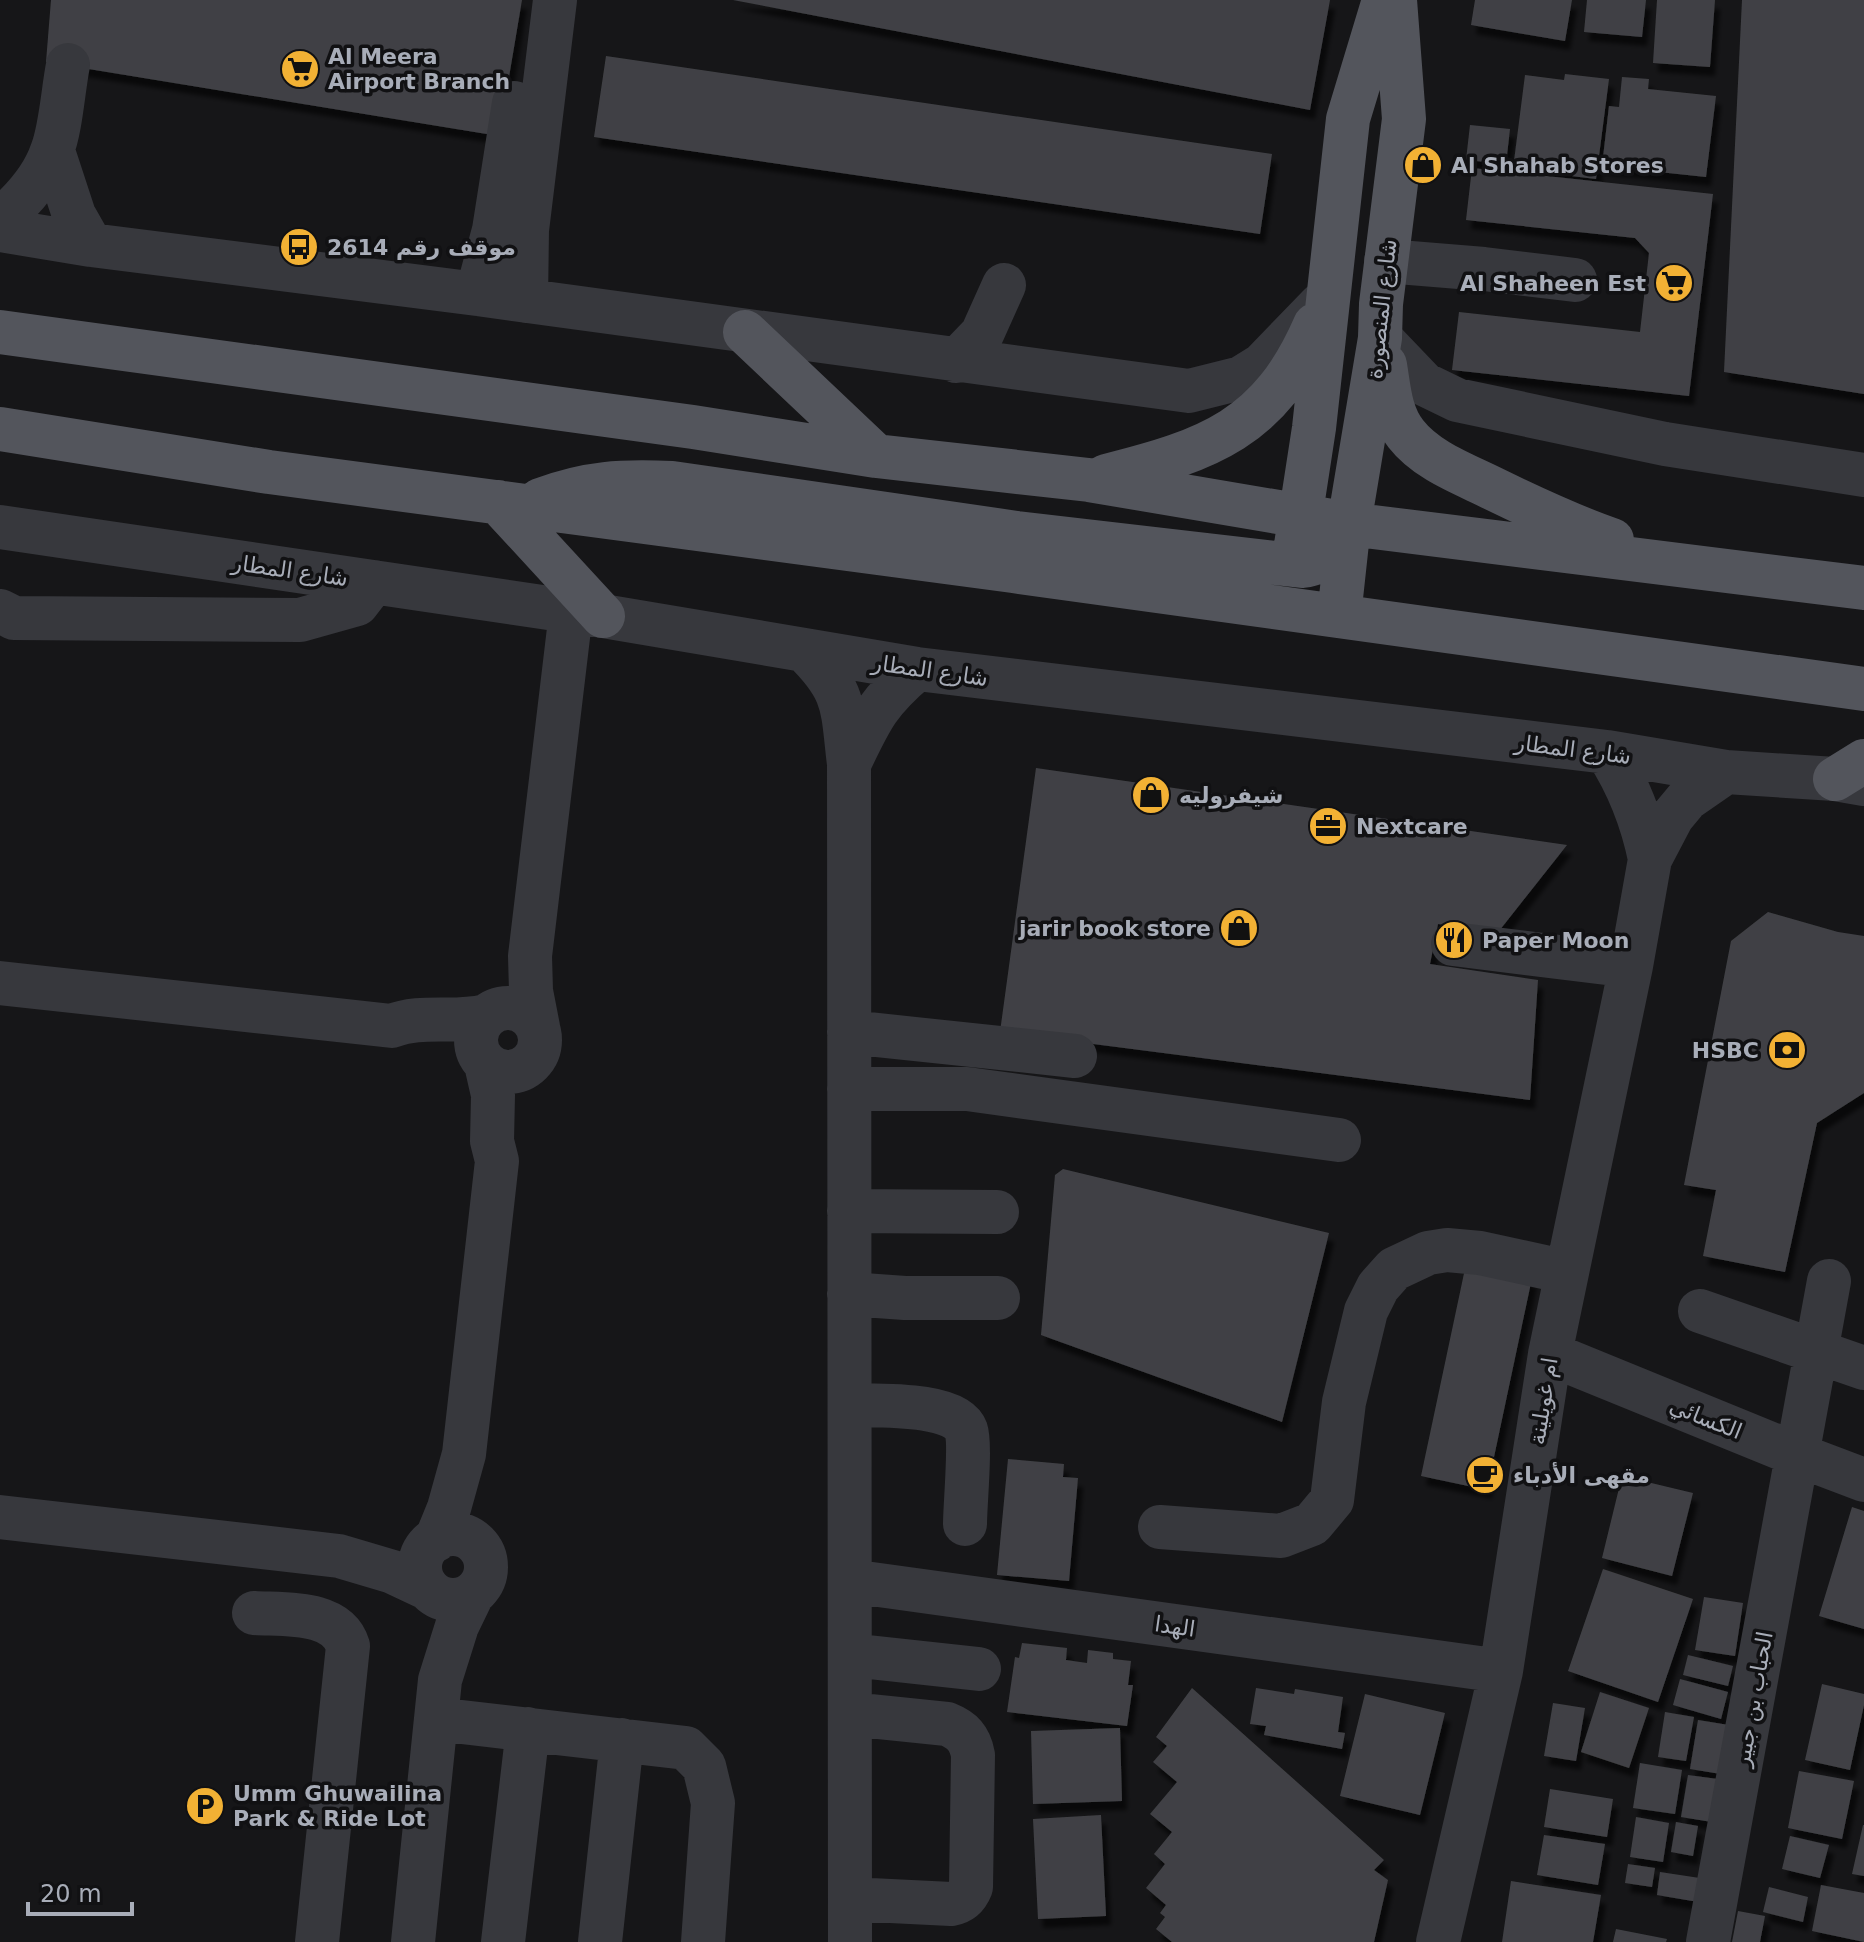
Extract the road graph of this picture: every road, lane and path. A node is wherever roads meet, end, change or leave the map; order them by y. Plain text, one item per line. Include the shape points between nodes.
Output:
1 (1384, 0) edge
2 (1395, 0) edge
3 (541, 9) edge
4 (68, 65) dead end
5 (53, 151) junction
6 (0, 220) edge
7 (0, 230) edge
8 (91, 245) junction
9 (1386, 261) junction
10 (1575, 280) dead end
11 (1004, 285) dead end
12 (477, 294) junction
13 (1328, 297) junction
14 (526, 301) junction
15 (0, 332) edge
16 (745, 332) junction
17 (1380, 338) junction
18 (956, 361) junction
19 (0, 429) edge
20 (876, 456) junction
21 (1864, 475) edge
22 (1089, 480) junction
23 (512, 504) junction
24 (1300, 515) junction
25 (1349, 524) junction
26 (0, 527) edge
27 (1679, 564) junction
28 (1293, 565) junction
29 (374, 582) junction
30 (1864, 588) edge
31 (1286, 609) junction
32 (0, 611) edge
33 (574, 612) junction
34 (1339, 616) junction
35 (804, 650) junction
36 (917, 669) junction
37 (1864, 689) edge
38 (1607, 752) junction
39 (849, 764) junction
40 (1726, 772) junction
41 (1854, 774) edge
42 (1650, 859) junction
43 (1453, 944) dead end
44 (1631, 966) junction
45 (0, 983) edge
46 (488, 1015) junction
47 (392, 1026) junction
48 (849, 1032) junction
49 (535, 1044) junction
50 (1075, 1056) dead end
51 (485, 1062) junction
52 (849, 1089) junction
53 (1339, 1140) dead end
54 (497, 1161) junction
55 (849, 1211) junction
56 (997, 1212) dead end
57 (1567, 1272) junction
58 (1829, 1281) dead end
59 (849, 1294) junction
60 (998, 1298) dead end
61 (1700, 1311) dead end
62 (1816, 1351) junction
63 (1550, 1354) junction
64 (1864, 1368) edge
65 (850, 1405) junction
66 (1798, 1455) junction
67 (1864, 1480) edge
68 (0, 1517) edge
69 (965, 1524) dead end
70 (1160, 1527) dead end
71 (445, 1567) junction
72 (850, 1581) junction
73 (254, 1613) dead end
74 (850, 1655) junction
75 (979, 1669) dead end
76 (1501, 1671) junction
77 (438, 1699) junction
78 (850, 1714) junction
79 (528, 1729) junction
80 (622, 1740) junction
81 (850, 1899) junction
82 (317, 1942) edge
83 (413, 1942) edge
84 (503, 1942) edge
85 (600, 1942) edge
86 (703, 1942) edge
87 (850, 1942) edge
88 (1438, 1942) edge
89 (1708, 1942) edge

1 - 13 main road via 1348,119
2 - 9 main road, شارع المنصورة via 1404,119
3 - 12 street
3 - 14 street
4 - 5 street
5 - 6 street via 36,180
5 - 8 street via 74,215
7 - 8 street
8 - 12 street
9 - 10 street
9 - 17 main road, شارع المنصورة
11 - 18 street via 982,334
12 - 14 street
13 - 18 street via 1262,365 1241,378 1189,391
13 - 22 main road via 1301,359 1238,427 1194,451
13 - 24 main road
14 - 16 street
15 - 20 main road
16 - 18 street
16 - 20 main road
17 - 21 street via 1424,384 1457,400 1665,444
17 - 25 main road, شارع المنصورة
17 - 27 main road via 1392,408 1406,435 1433,458 1569,525
19 - 23 main road
20 - 22 main road
22 - 24 main road
23 - 28 main road via 622,481 672,483 1017,533
23 - 31 main road
23 - 33 main road
24 - 25 main road
24 - 28 main road
25 - 27 main road
25 - 28 main road via 1328,556
25 - 34 main road, شارع المنصورة
26 - 29 street, شارع المطار
27 - 30 main road
28 - 31 main road
29 - 32 street via 357,604 300,620 14,618
29 - 33 street, شارع المطار
31 - 34 main road
33 - 35 street, شارع المطار
33 - 46 street via 508,970
33 - 49 street via 530,956
34 - 37 main road
35 - 36 street, شارع المطار
35 - 39 street via 835,687 845,714
36 - 38 street, شارع المطار
36 - 39 street via 878,706
38 - 40 street, شارع المطار
38 - 42 street, ام غويلينة via 1638,813
39 - 48 street
40 - 41 street, شارع المطار
40 - 42 street, ام غويلينة via 1687,799
42 - 44 street, ام غويلينة
43 - 44 street
44 - 57 street, ام غويلينة
45 - 47 street
46 - 47 street
46 - 49 street via 500,1008 523,1010
46 - 51 street via 476,1038
47 - 51 street via 407,1036 467,1050
48 - 50 street
48 - 52 street
49 - 51 street via 523,1069 504,1072
49 - 54 street
51 - 54 street
52 - 53 street via 967,1089
52 - 55 street
54 - 71 street via 464,1454 471,1473 472,1530
55 - 56 street
55 - 59 street
57 - 63 street, ام غويلينة
57 - 70 street via 1447,1250 1394,1269 1366,1311 1344,1402 1332,1500 1312,1524 1281,1536
58 - 62 street, الحباب بن جبير
59 - 60 street
59 - 65 street
61 - 62 street
62 - 64 street
62 - 66 street, الحباب بن جبير
63 - 66 street, الكسائي
63 - 76 street, ام غويلينة
65 - 69 street via 944,1412 960,1420 968,1434
65 - 72 street
66 - 67 street, الكسائي
66 - 89 street, الحباب بن جبير
68 - 71 street via 339,1556 393,1572
71 - 77 street via 436,1623
72 - 74 street
72 - 76 street, الهدا
73 - 82 street via 326,1620 340,1630 348,1646
74 - 75 street
74 - 78 street
76 - 88 street, ام غويلينة
77 - 79 street
77 - 83 street
78 - 81 street
78 - 81 street via 947,1724 966,1736 973,1755 968,1894 951,1904
79 - 80 street
79 - 84 street
80 - 85 street
80 - 86 street via 686,1748 704,1766 713,1803
81 - 87 street

